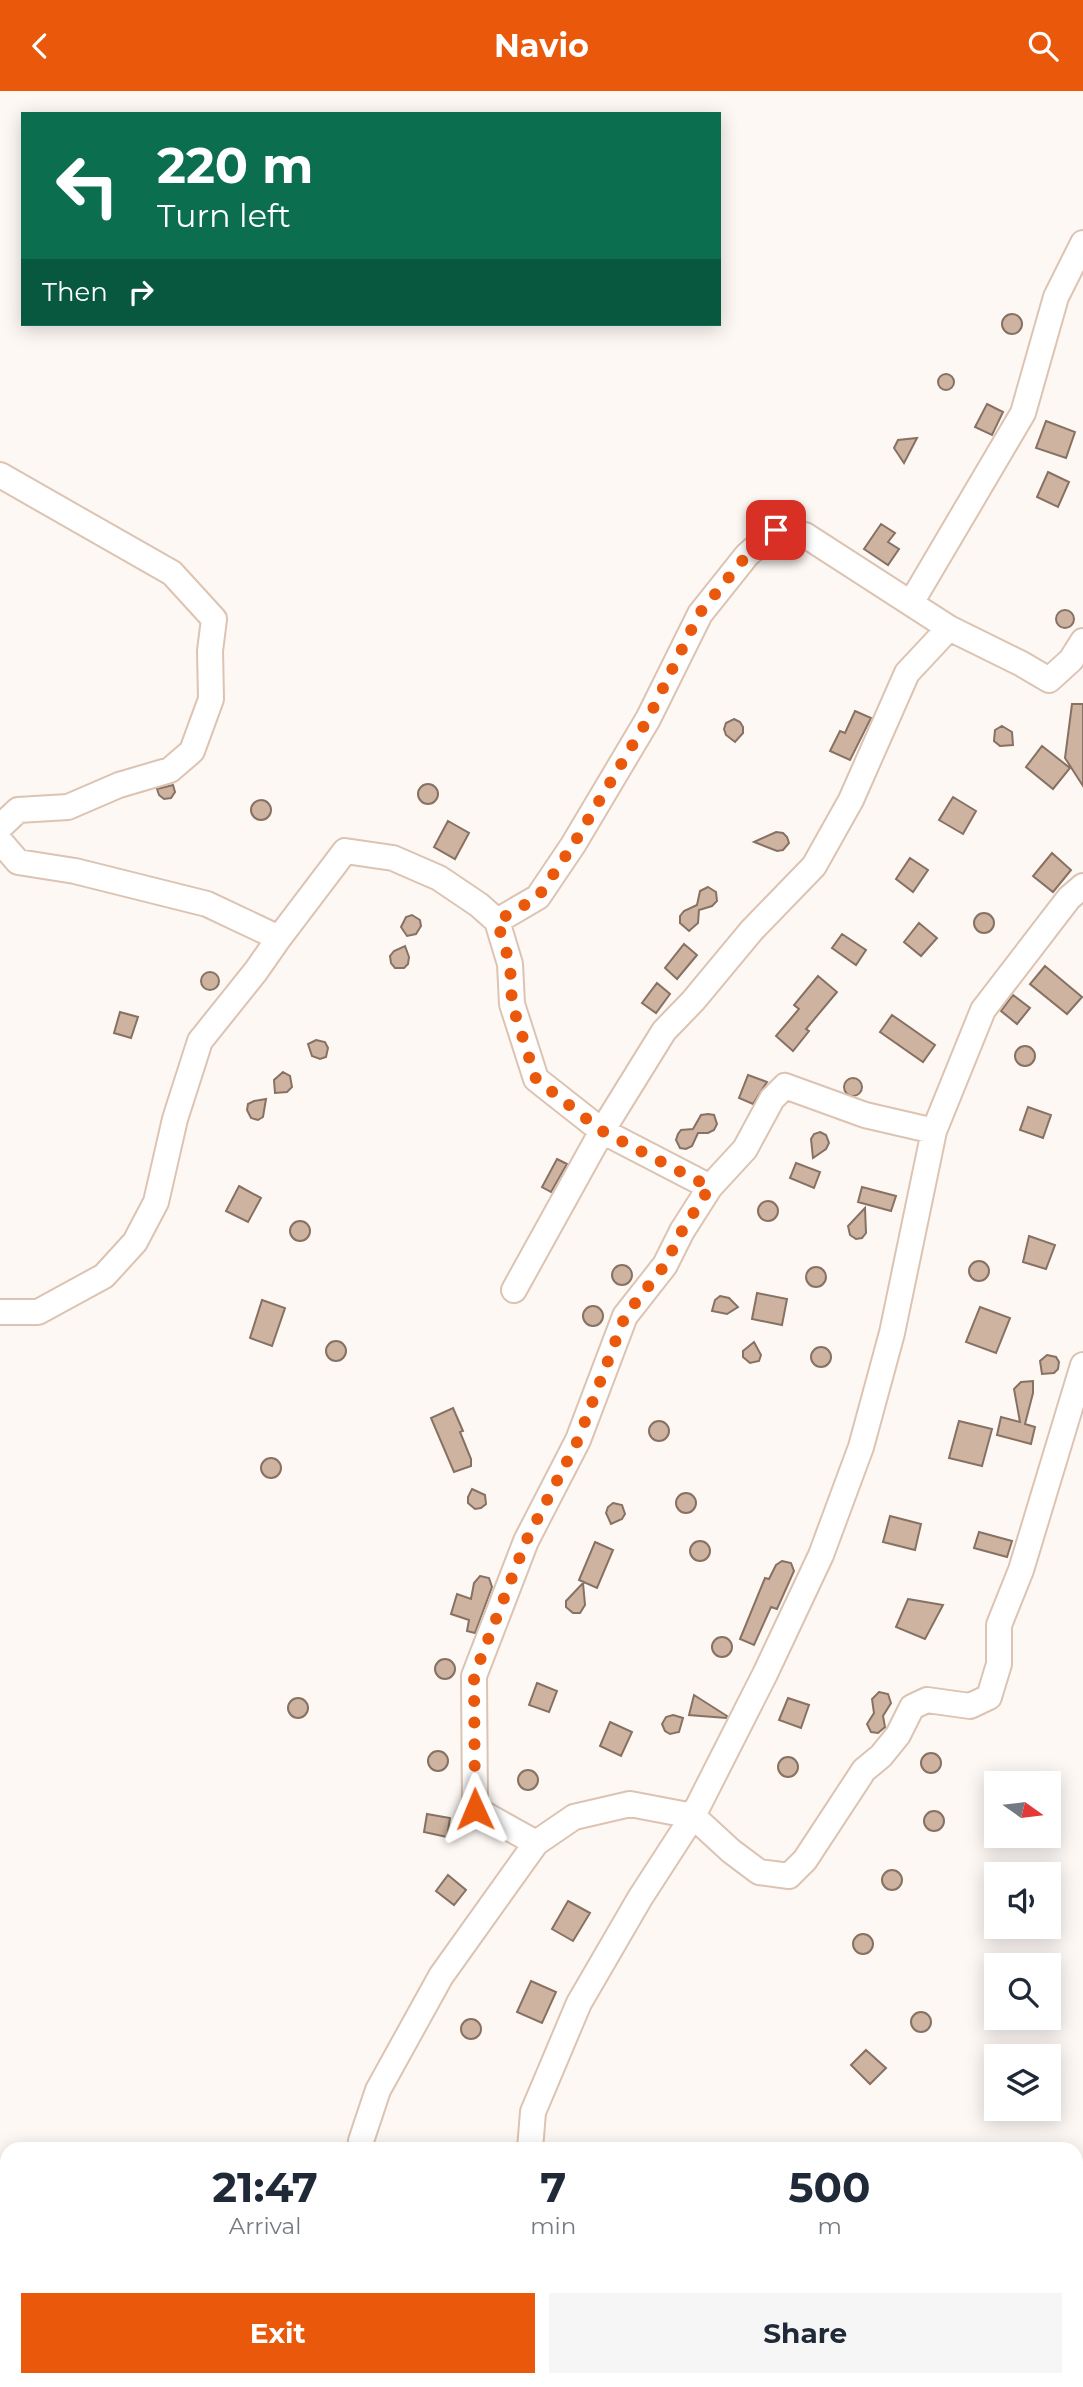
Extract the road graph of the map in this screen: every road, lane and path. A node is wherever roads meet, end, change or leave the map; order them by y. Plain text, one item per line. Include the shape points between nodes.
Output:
1 (1083, 243) edge
2 (0, 475) edge
3 (911, 603) junction
4 (949, 628) junction
5 (1083, 642) edge
6 (0, 827) edge
7 (0, 841) edge
8 (1083, 886) edge
9 (497, 921) junction
10 (279, 939) junction
11 (602, 1131) junction
12 (934, 1131) junction
13 (710, 1187) junction
14 (514, 1290) dead end
15 (0, 1311) edge
16 (1083, 1365) edge
17 (693, 1816) junction
18 (537, 1843) junction
19 (361, 2142) edge
20 (531, 2142) edge

1 - 3 street via 1056,297 1023,413
2 - 6 street via 172,573 214,619 211,699 192,751 170,770 68,807 18,810
3 - 4 street
3 - 9 street via 805,535 776,530 747,555 699,614 648,719 538,897
4 - 5 street via 1049,680
4 - 11 street via 907,673 850,800 814,866 664,1031
7 - 10 street via 18,862 75,871 206,905
8 - 12 street via 983,1010
9 - 10 street via 439,878 393,858 345,851
9 - 11 street via 510,964 512,1004 536,1079
10 - 15 street via 200,1041 175,1119 156,1202 135,1242 104,1276 38,1312
11 - 13 street
11 - 14 street
12 - 13 street via 865,1115 785,1086 772,1099 745,1149
12 - 17 street via 892,1333 861,1447 821,1555
13 - 18 street via 665,1265 625,1316 578,1440 526,1541 474,1676 475,1809
16 - 17 street via 1021,1570 999,1625 999,1664 989,1697 970,1706 927,1700 912,1707 898,1735 864,1770 805,1860 789,1876 759,1872
17 - 18 street via 630,1804 574,1817
17 - 20 street via 579,2003 533,2112
18 - 19 street via 442,1976 378,2090

